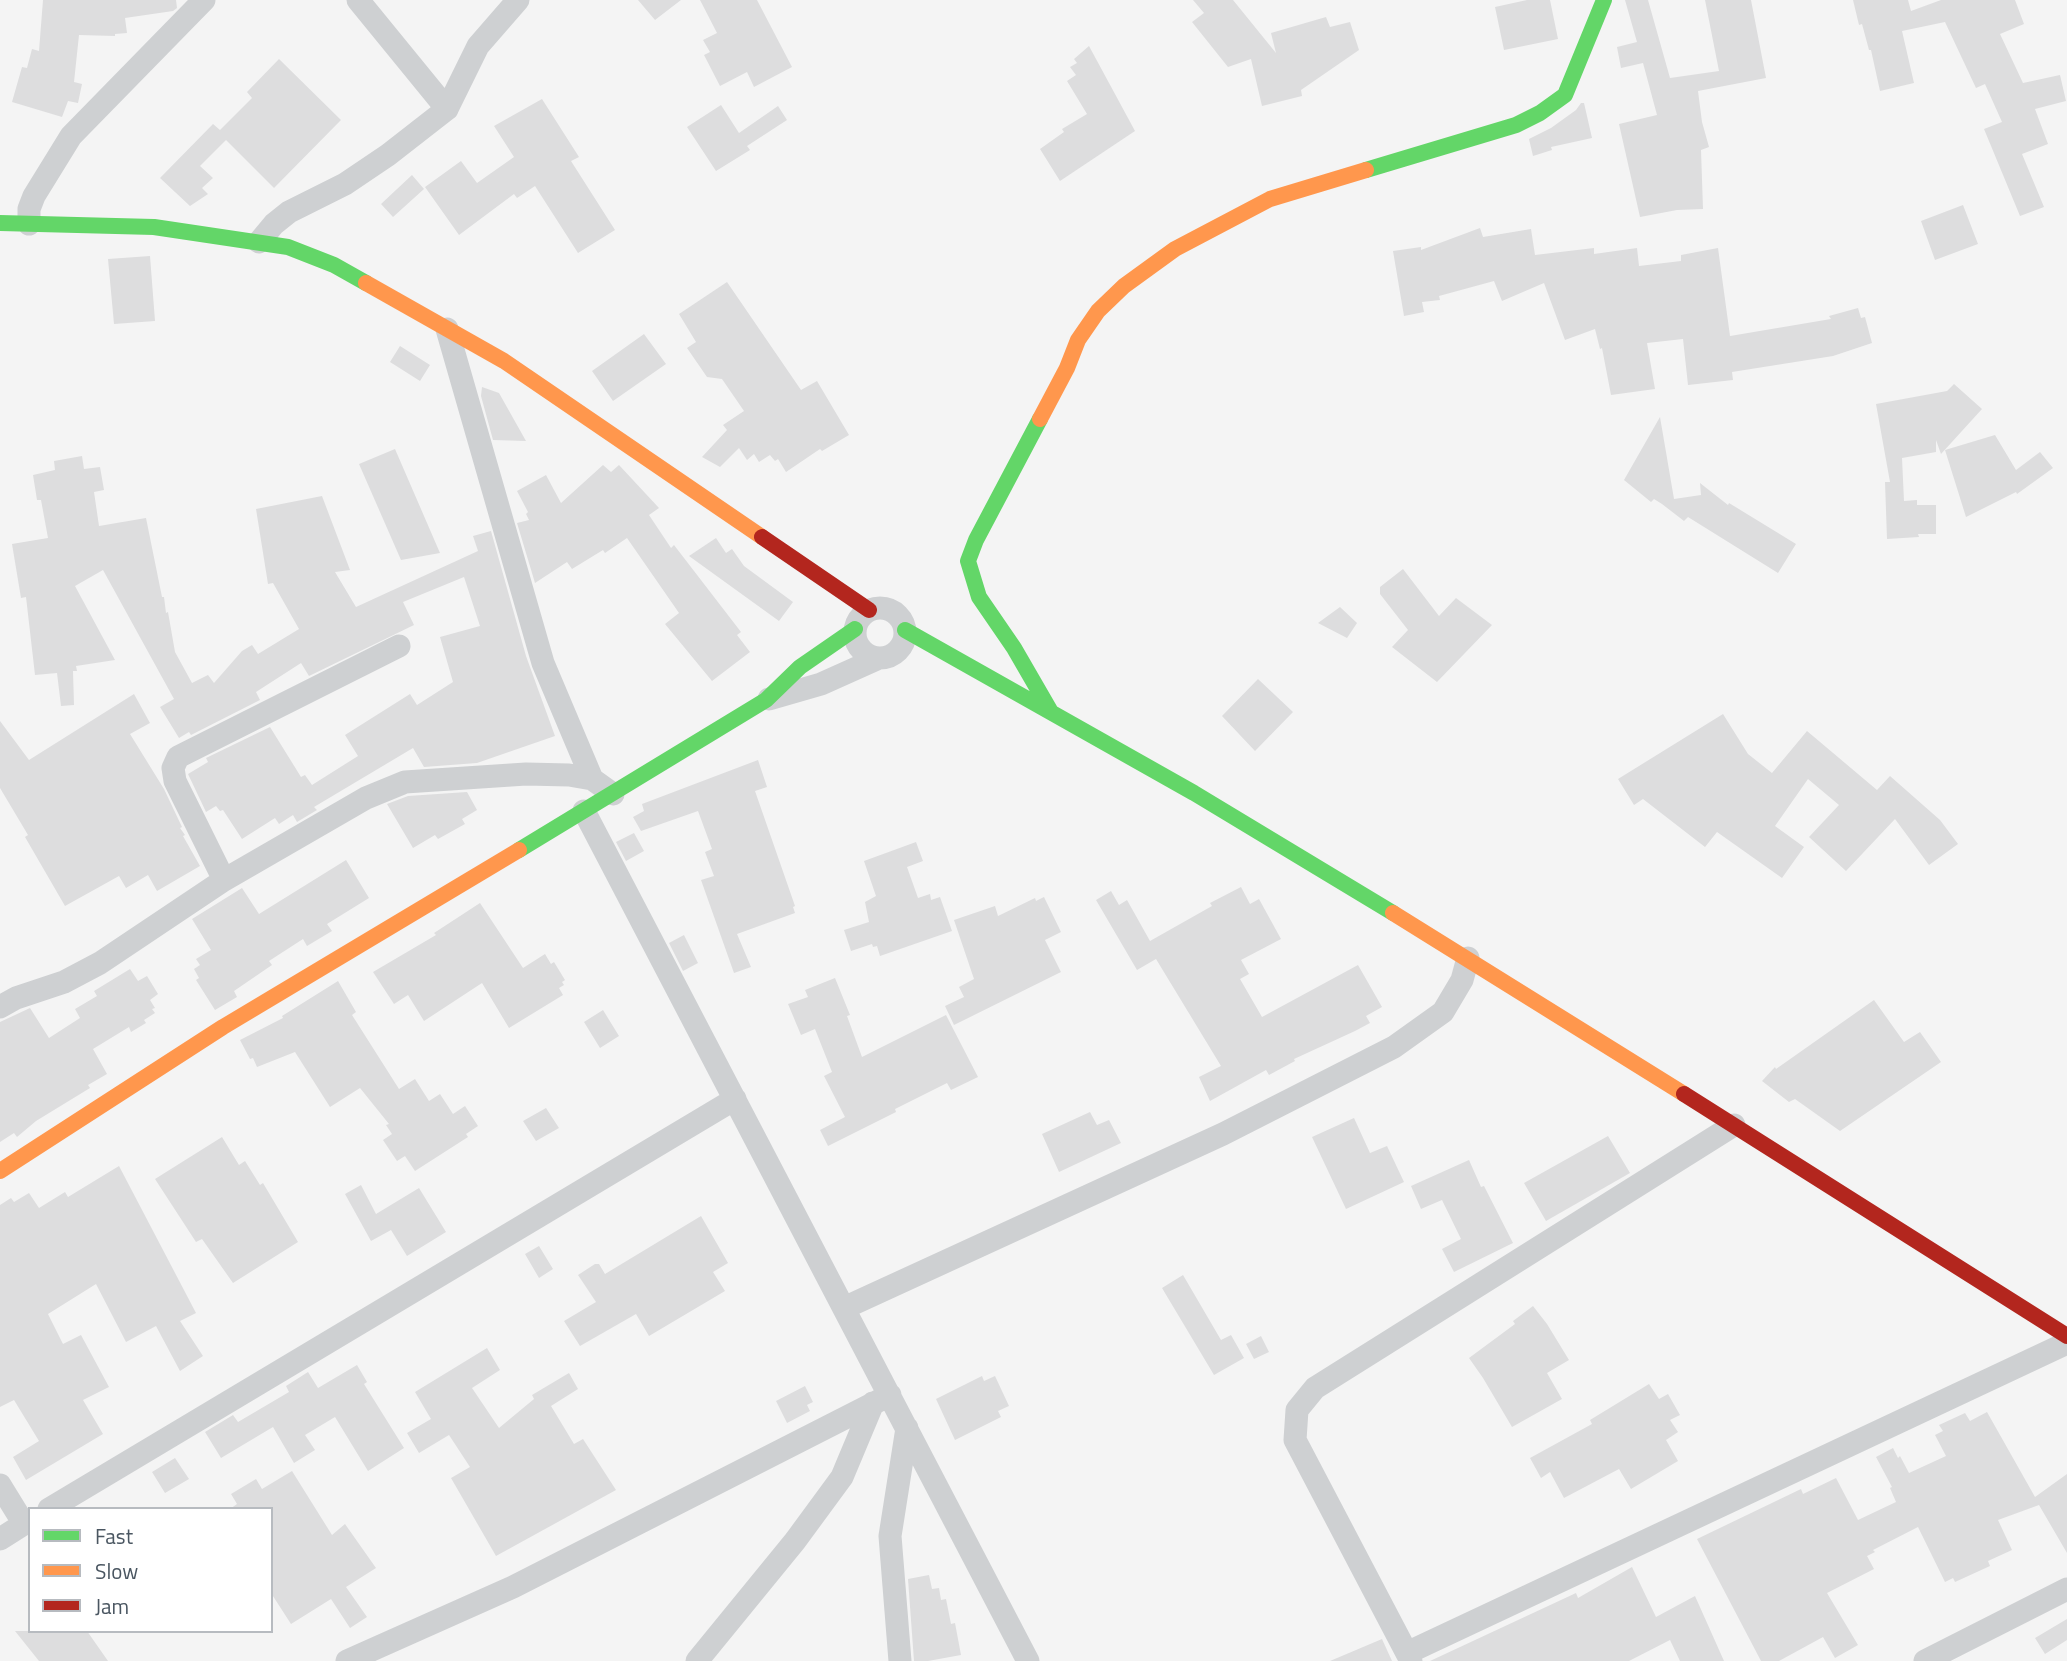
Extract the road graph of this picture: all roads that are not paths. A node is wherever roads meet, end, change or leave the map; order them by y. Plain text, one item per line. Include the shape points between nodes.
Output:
1 (204, 0) edge
2 (358, 0) edge
3 (517, 0) edge
4 (1604, 0) edge
5 (447, 109) junction
6 (0, 223) edge
7 (29, 224) junction
8 (259, 242) junction
9 (447, 329) junction
10 (869, 610) junction
11 (855, 629) junction
12 (905, 630) junction
13 (399, 646) dead end
14 (879, 658) junction
15 (766, 699) junction
16 (1052, 713) junction
17 (592, 779) junction
18 (614, 794) junction
19 (584, 811) junction
20 (224, 880) junction
21 (1468, 958) junction
22 (0, 1007) edge
23 (735, 1099) junction
24 (1734, 1125) junction
25 (0, 1171) edge
26 (844, 1308) junction
27 (2067, 1336) edge
28 (2067, 1343) edge
29 (881, 1399) junction
30 (907, 1428) junction
31 (0, 1485) edge
32 (52, 1507) edge
33 (27, 1522) edge
34 (0, 1539) edge
35 (2067, 1589) edge
36 (1409, 1657) edge
37 (347, 1661) edge
38 (697, 1661) edge
39 (900, 1661) edge
40 (1028, 1661) edge
41 (1925, 1661) edge

1 - 7 street via 71,136 34,196
2 - 5 street
3 - 5 street via 478,46
4 - 16 street via 1565,95 1540,113 1517,125 1270,200 1175,249 1124,286 1098,312 1078,340 968,561 979,597
5 - 8 street via 345,184 289,212
6 - 7 street
7 - 8 street via 154,227
8 - 9 street via 288,247 334,265
9 - 10 street via 504,361
9 - 17 street via 543,663
10 - 11 street
10 - 12 street via 892,610
11 - 14 street via 857,646
11 - 15 street via 800,667
12 - 14 street via 902,647
12 - 16 street
13 - 20 street via 178,757 173,768 175,781
14 - 15 street via 821,684
15 - 18 street
16 - 21 street via 1195,793
17 - 18 street
17 - 20 street via 526,775 405,782 366,799
18 - 19 street
19 - 23 street
19 - 25 street via 223,1027
20 - 22 street via 100,963
21 - 24 street
21 - 26 street via 1462,980 1443,1012 1394,1047 1223,1134
23 - 26 street
23 - 32 street
24 - 27 street
24 - 36 street via 1315,1388 1297,1410 1295,1440
26 - 29 street
28 - 36 street
29 - 30 street
29 - 37 street via 513,1587
29 - 38 street via 842,1477
30 - 39 street via 890,1536
30 - 40 street
31 - 33 street
33 - 34 street
35 - 41 street

